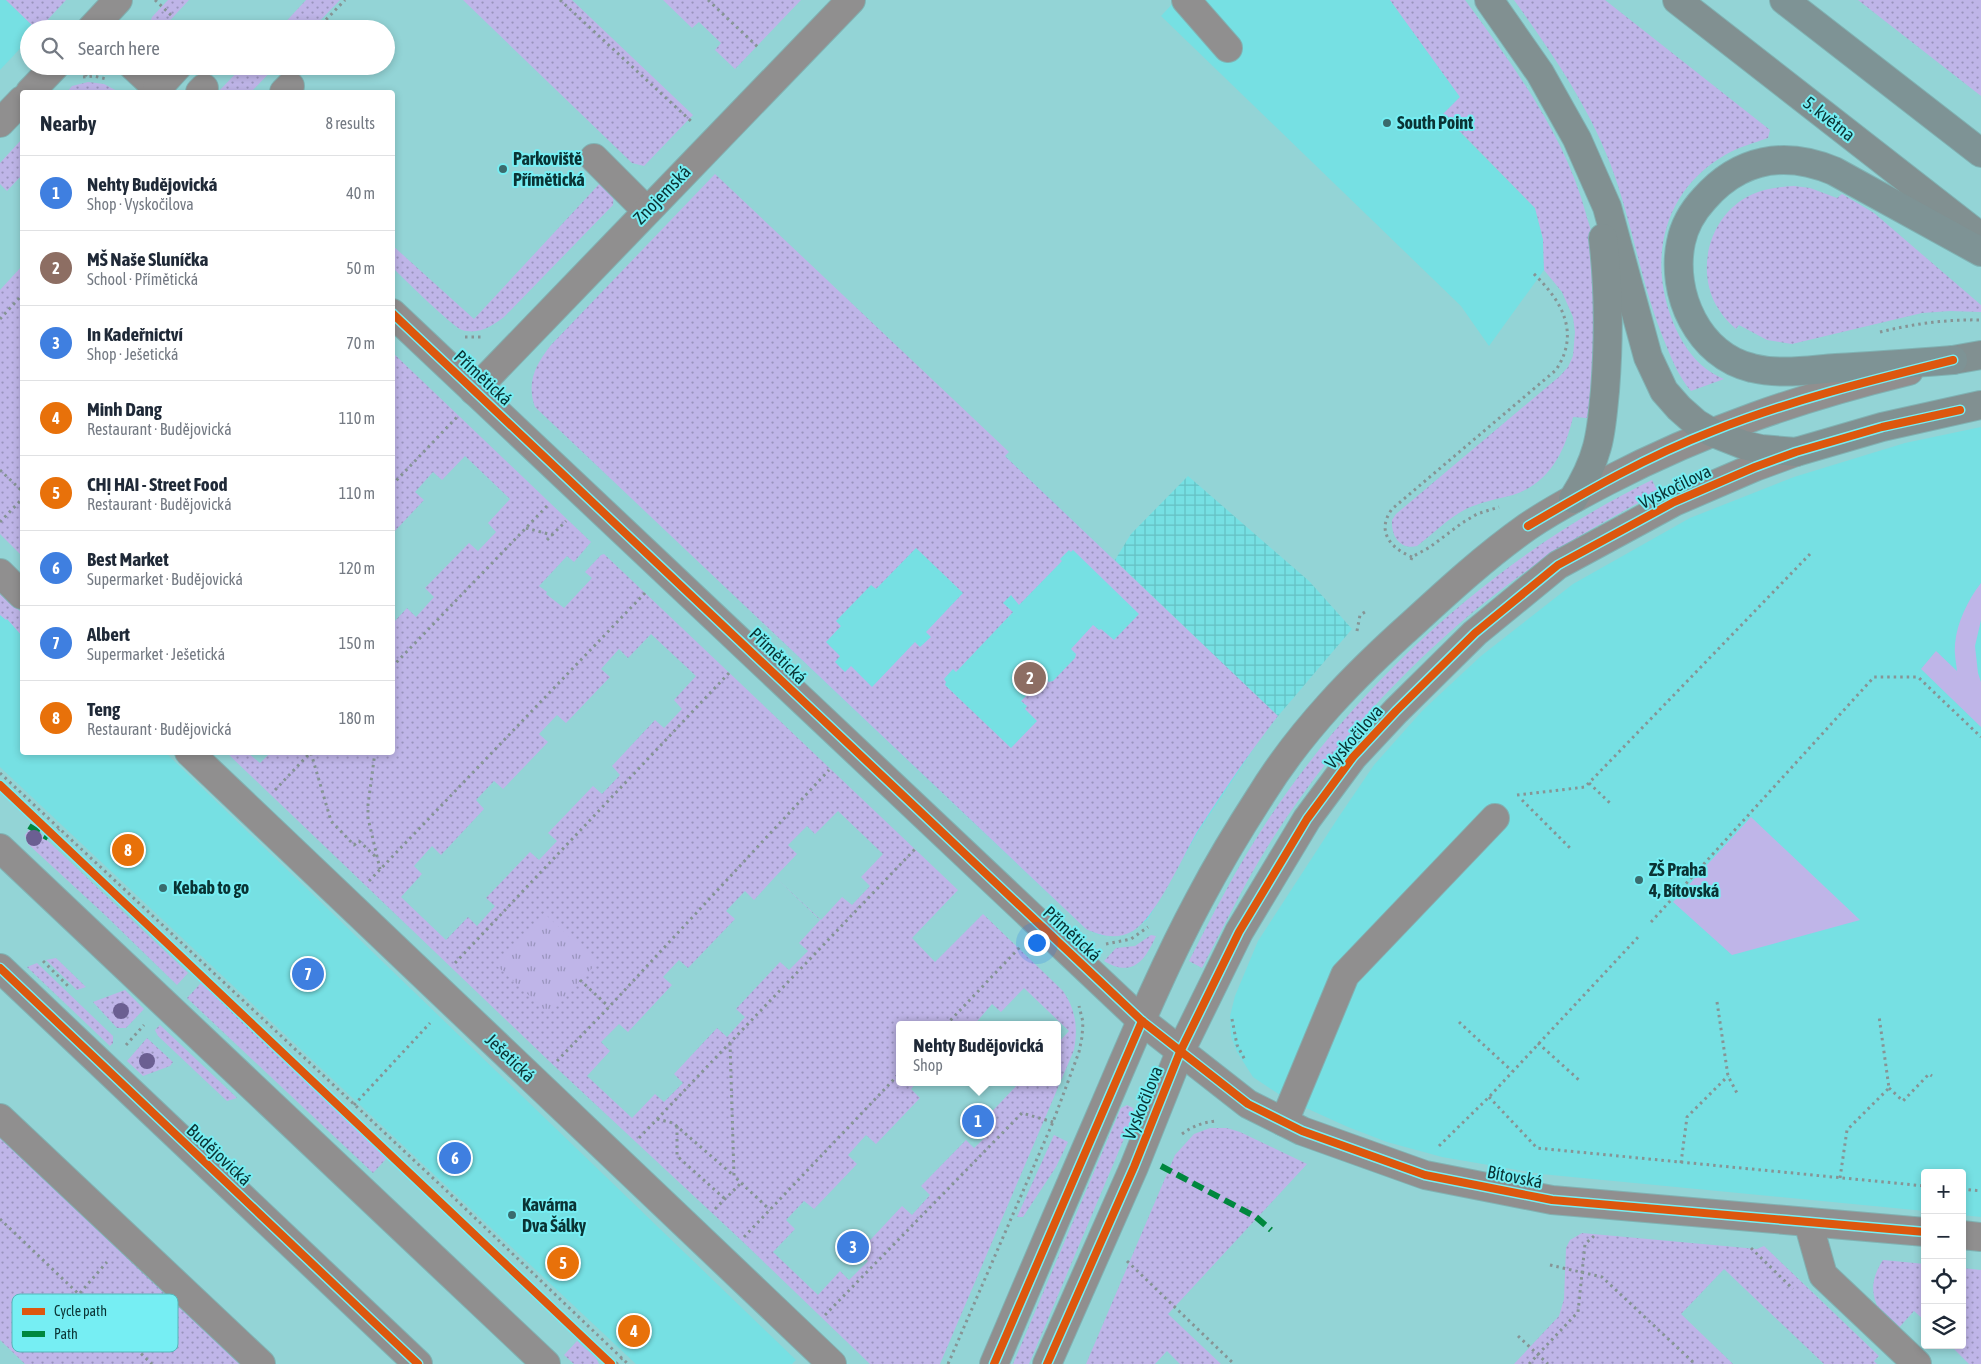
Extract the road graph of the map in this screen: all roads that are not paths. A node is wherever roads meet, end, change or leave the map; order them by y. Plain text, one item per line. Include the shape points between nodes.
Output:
1 (118, 0) edge
2 (851, 0) edge
3 (1186, 0) edge
4 (1489, 0) edge
5 (1677, 0) edge
6 (1784, 0) edge
7 (100, 20) edge
8 (1228, 48) dead end
9 (60, 75) edge
10 (142, 75) edge
11 (171, 75) edge
12 (34, 90) edge
13 (158, 90) edge
14 (160, 90) edge
15 (20, 102) edge
16 (0, 123) edge
17 (1981, 152) edge
18 (594, 158) dead end
19 (1590, 168) junction
20 (647, 211) junction
21 (1981, 237) edge
22 (1981, 252) edge
23 (395, 317) edge
24 (1981, 355) edge
25 (1953, 360) junction
26 (467, 402) junction
27 (1981, 405) edge
28 (1711, 432) junction
29 (1796, 452) junction
30 (1573, 499) junction
31 (0, 574) edge
32 (20, 593) edge
33 (192, 755) edge
34 (1495, 818) road end
35 (0, 848) edge
36 (0, 968) edge
37 (1142, 1021) junction
38 (1180, 1052) junction
39 (0, 1118) edge
40 (1284, 1122) junction
41 (1808, 1222) junction
42 (1921, 1232) edge
43 (1966, 1235) edge
44 (1981, 1237) edge
45 (261, 1364) edge
46 (418, 1364) edge
47 (546, 1364) edge
48 (832, 1364) edge
49 (994, 1364) edge
50 (1047, 1364) edge
51 (1917, 1364) edge

1 - 7 street
2 - 20 street, Znojemská
3 - 8 street
4 - 19 main road via 1540,73
5 - 21 main road, 5. května
6 - 17 highway
9 - 12 street
10 - 13 street
11 - 14 street
15 - 16 street
18 - 20 street
19 - 28 main road via 1607,208 1655,374 1679,408
19 - 30 main road via 1603,242 1608,310 1607,368 1598,446
20 - 26 street, Znojemská
22 - 25 highway via 1834,171 1816,163 1784,160 1748,166 1720,183 1691,217 1681,242 1681,280 1690,316 1713,347 1740,365 1783,372
23 - 26 street, Přímětická
24 - 25 main road, Vyskočilova
25 - 28 street, Vyskočilova via 1829,392
26 - 37 street, Přímětická via 743,643
27 - 29 main road, Vyskočilova via 1882,427
28 - 29 main road via 1744,445
28 - 30 street, Vyskočilova via 1653,457
29 - 38 street, Vyskočilova via 1674,502 1558,565 1474,633 1354,757 1307,819 1239,932
30 - 37 street, Vyskočilova via 1528,526 1472,569 1346,685 1307,731 1262,792 1199,898
31 - 32 street
33 - 48 street, Ješetická
34 - 40 street via 1345,975
35 - 47 street
36 - 46 street, Budějovická
37 - 38 street, Bítovská
37 - 49 street, Vyskočilova
38 - 40 street, Bítovská via 1248,1104
38 - 50 street, Vyskočilova via 1134,1167
39 - 45 street
40 - 41 street, Bítovská via 1425,1175 1552,1200
41 - 42 street, Bítovská
41 - 51 street via 1823,1275
43 - 44 street

